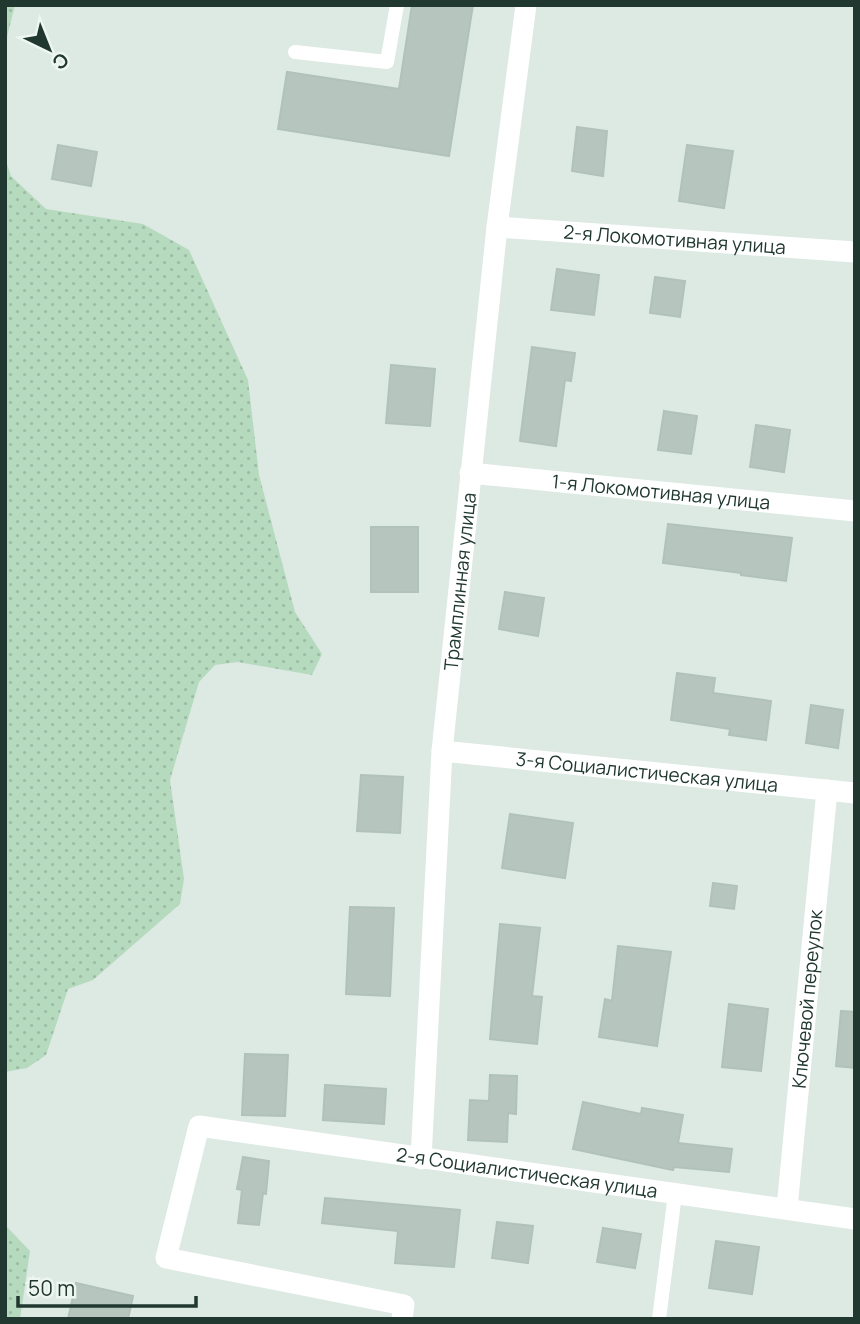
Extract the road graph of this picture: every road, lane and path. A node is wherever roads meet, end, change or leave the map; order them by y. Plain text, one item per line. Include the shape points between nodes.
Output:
1 (397, 5) edge
2 (526, 5) edge
3 (295, 52) dead end
4 (497, 227) junction
5 (855, 252) edge
6 (470, 473) junction
7 (855, 511) edge
8 (442, 751) junction
9 (827, 790) junction
10 (855, 793) edge
11 (421, 1159) junction
12 (675, 1194) junction
13 (786, 1208) junction
14 (855, 1219) edge
15 (402, 1319) edge
16 (659, 1319) edge

1 - 3 lane via 387,62
2 - 4 street, Трамплинная улица
4 - 5 street, 2-я Локомотивная улица
4 - 6 street, Трамплинная улица
6 - 7 street, 1-я Локомотивная улица
6 - 8 street, Трамплинная улица
8 - 9 street, 3-я Социалистическая улица
8 - 11 street, Трамплинная улица
9 - 10 street, 3-я Социалистическая улица
9 - 13 street, Ключевой переулок
11 - 12 street, 2-я Социалистическая улица
11 - 15 street, 2-я Социалистическая улица via 199,1126 166,1258 404,1305
12 - 13 street, 2-я Социалистическая улица
12 - 16 lane
13 - 14 street, 2-я Социалистическая улица

